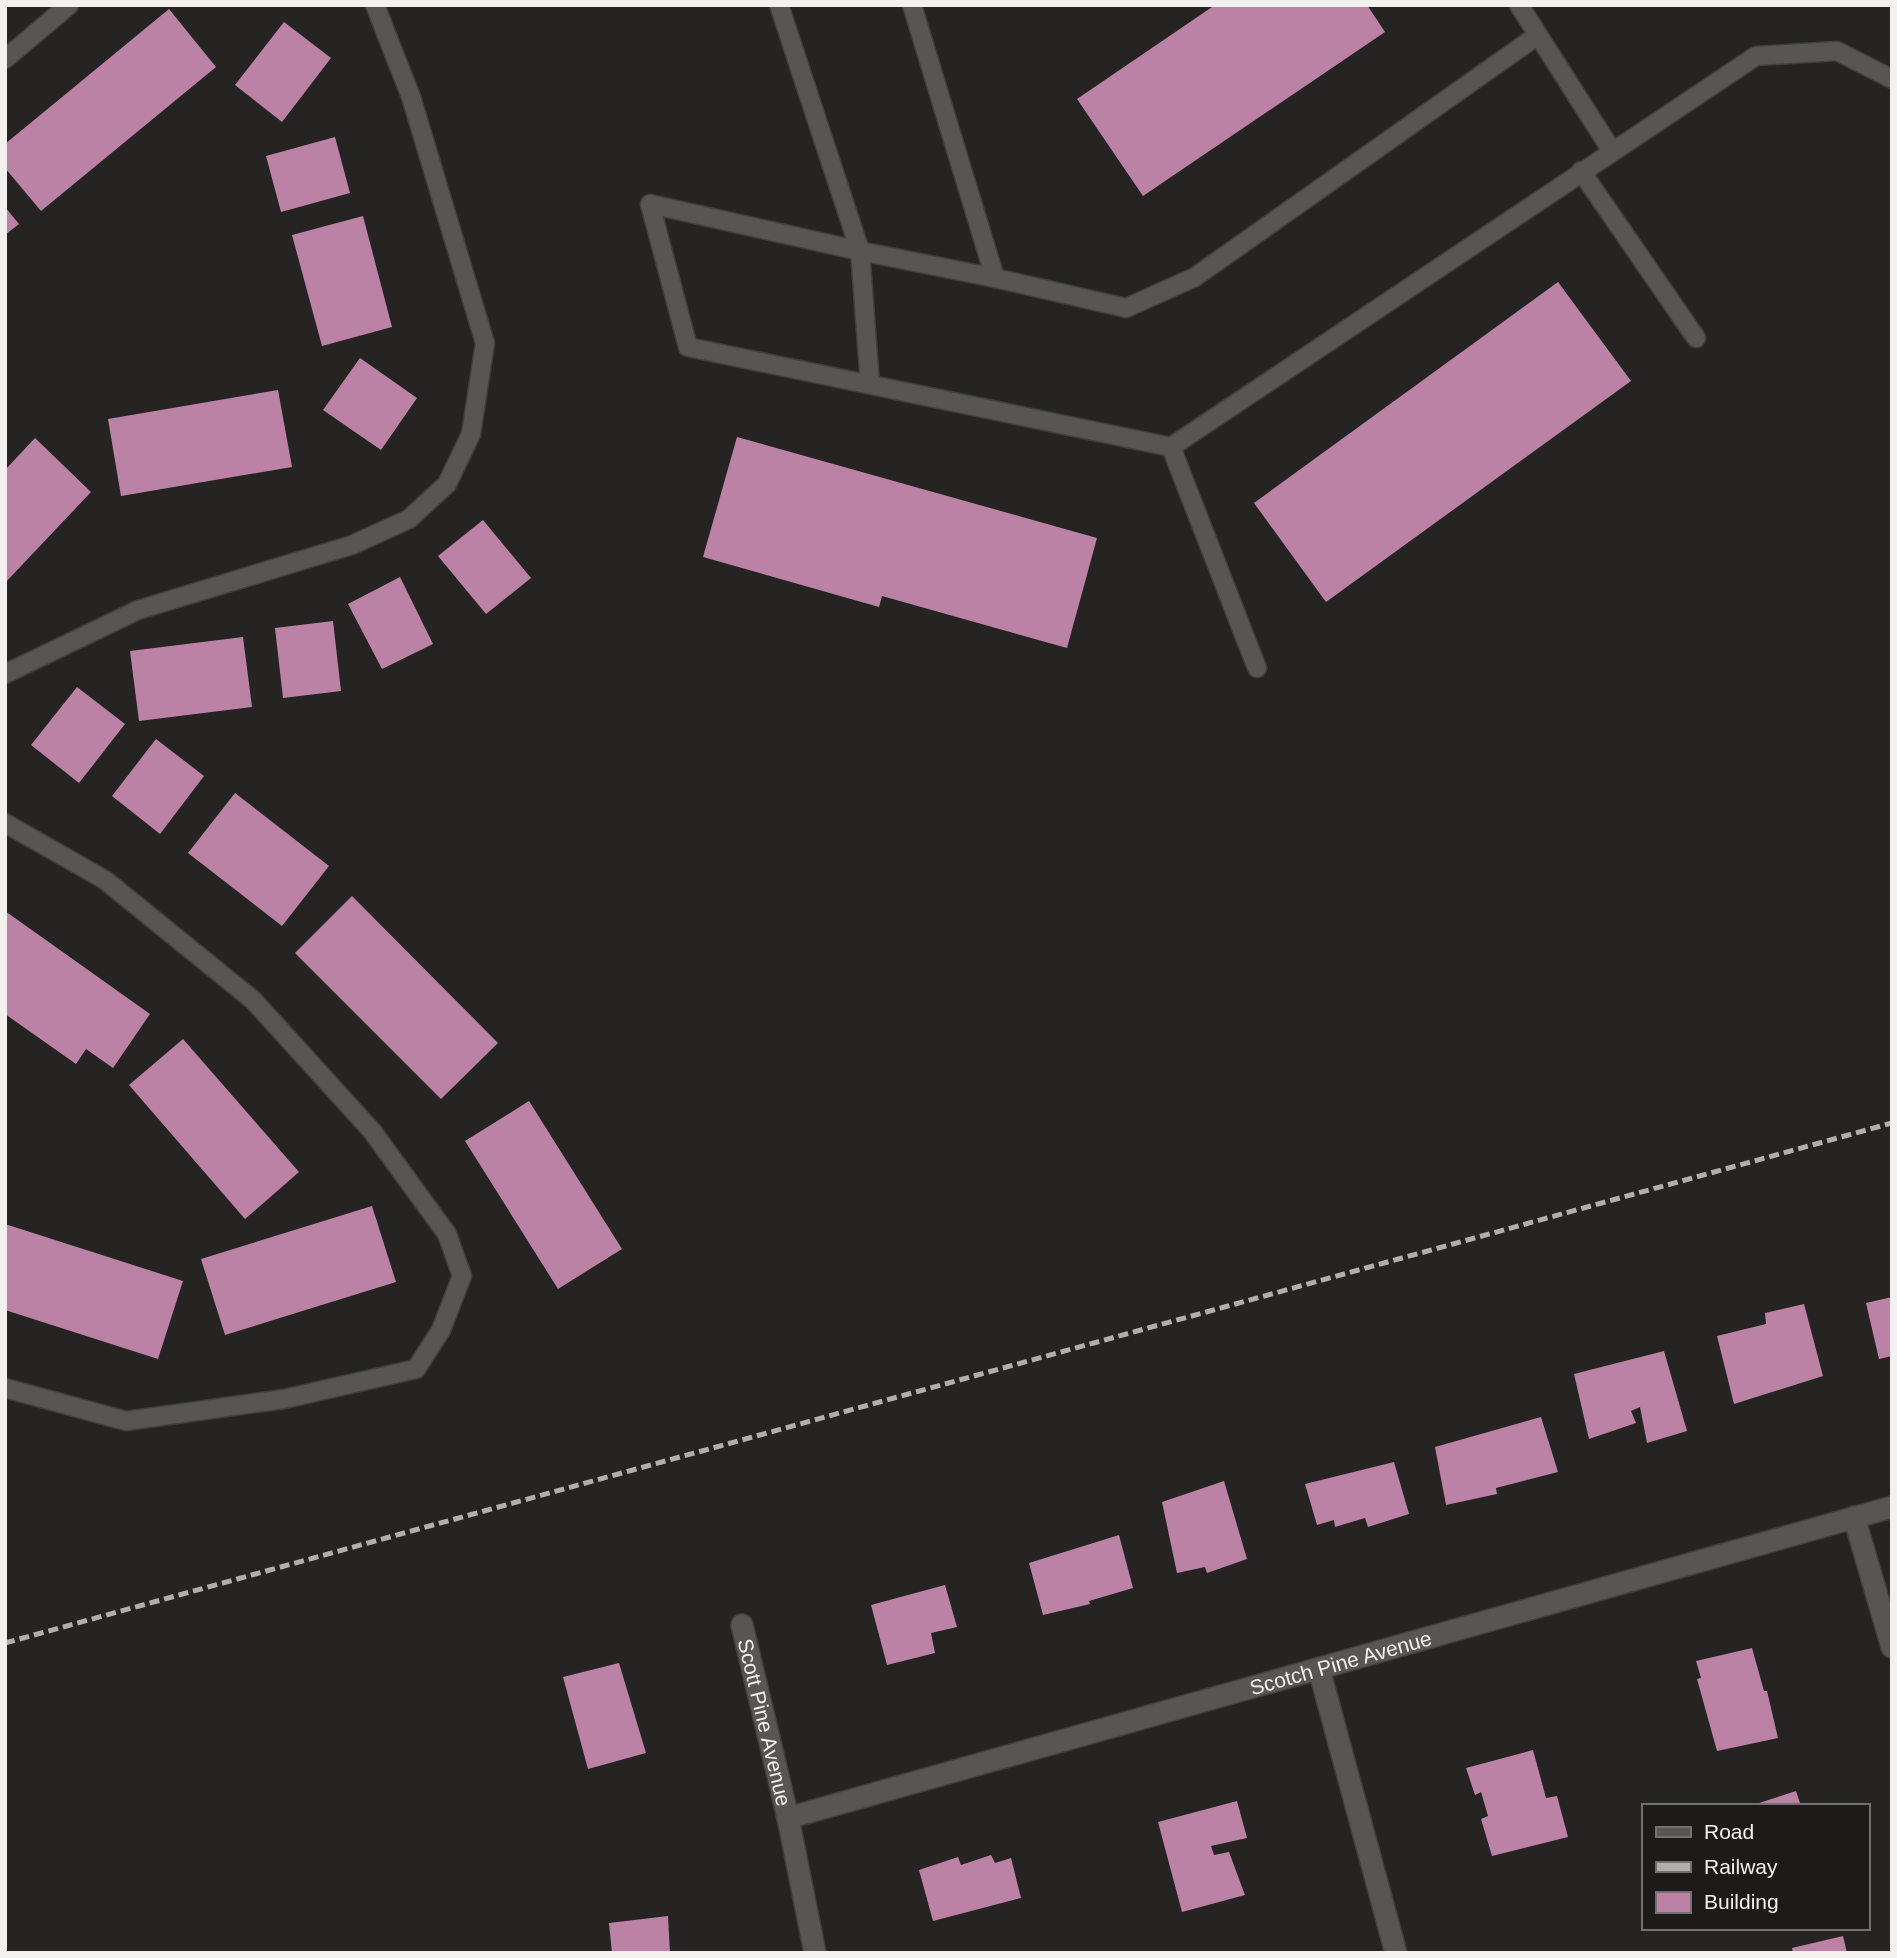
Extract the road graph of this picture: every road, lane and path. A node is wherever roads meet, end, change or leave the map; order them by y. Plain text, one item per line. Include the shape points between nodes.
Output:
1 (69, 5) edge
2 (375, 5) edge
3 (779, 5) edge
4 (912, 5) edge
5 (1519, 5) edge
6 (1538, 35) junction
7 (5, 59) edge
8 (1892, 79) edge
9 (1612, 151) junction
10 (1581, 171) junction
11 (860, 251) junction
12 (995, 278) junction
13 (1696, 338) dead end
14 (870, 384) junction
15 (1171, 447) junction
16 (1257, 668) dead end
17 (5, 674) edge
18 (5, 823) edge
19 (5, 1388) edge
20 (1892, 1507) edge
21 (1854, 1517) junction
22 (742, 1625) dead end
23 (1892, 1647) edge
24 (1319, 1669) junction
25 (788, 1818) junction
26 (815, 1953) edge
27 (1395, 1953) edge

1 - 7 lane
2 - 17 lane via 411,97 485,343 471,434 447,484 409,519 352,545 138,610
3 - 11 lane
4 - 12 lane
5 - 6 lane
6 - 9 lane
6 - 12 lane via 1195,277 1126,307
8 - 9 lane via 1837,51 1756,56
9 - 10 lane
10 - 13 lane
10 - 15 lane
11 - 12 lane
11 - 14 lane
11 - 14 lane via 650,204 688,347
14 - 15 lane
15 - 16 lane
18 - 19 lane via 105,880 253,1000 372,1131 447,1234 462,1276 441,1331 416,1369 284,1399 126,1421
20 - 21 street, Scotch Pine Avenue
21 - 23 street
21 - 24 street, Scotch Pine Avenue
22 - 25 street, Scott Pine Avenue
24 - 25 street, Scotch Pine Avenue
24 - 27 street
25 - 26 street, Scott Pine Avenue

